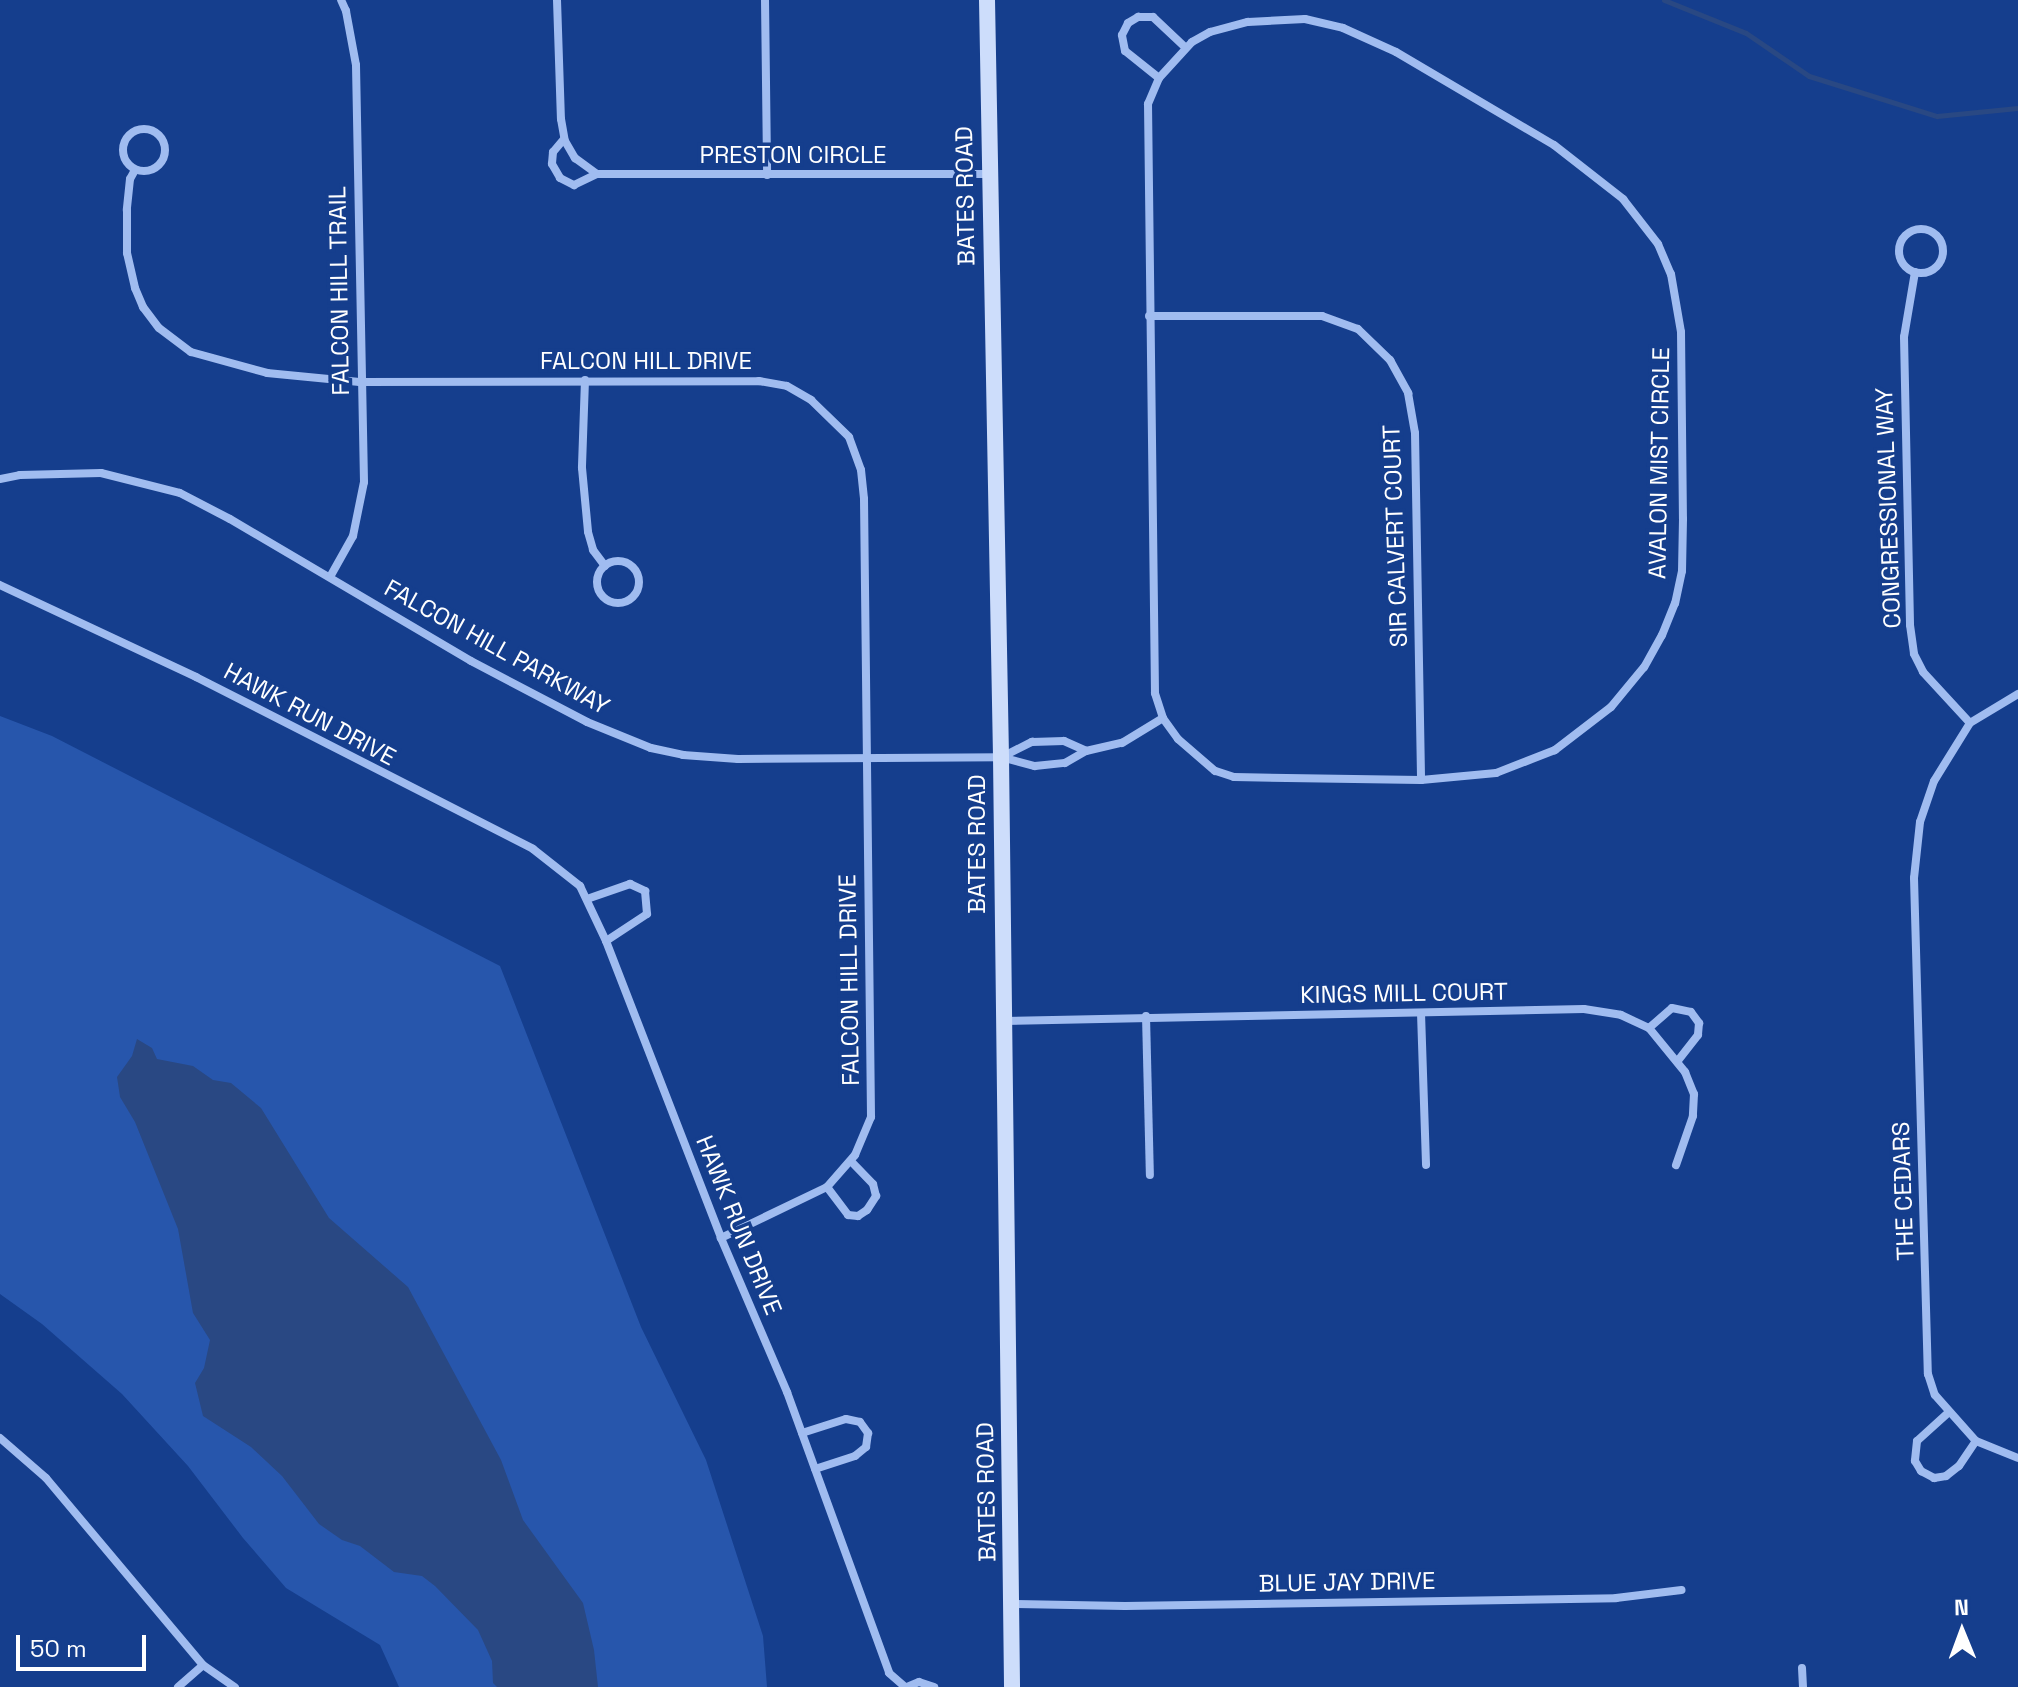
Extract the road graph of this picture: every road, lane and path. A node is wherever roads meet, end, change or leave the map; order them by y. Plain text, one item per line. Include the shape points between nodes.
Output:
1 (341, 0) edge
2 (557, 0) edge
3 (765, 0) edge
4 (987, 0) edge
5 (1186, 48) junction
6 (1159, 78) junction
7 (564, 139) junction
8 (135, 170) junction
9 (597, 174) junction
10 (988, 174) junction
11 (767, 175) junction
12 (1915, 272) junction
13 (1149, 316) junction
14 (585, 380) junction
15 (360, 382) junction
16 (0, 479) edge
17 (605, 566) junction
18 (330, 577) junction
19 (0, 585) edge
20 (2018, 694) edge
21 (1163, 718) junction
22 (1970, 723) junction
23 (1086, 751) junction
24 (866, 756) junction
25 (1001, 757) junction
26 (1421, 780) junction
27 (587, 899) junction
28 (606, 941) junction
29 (1421, 1013) junction
30 (1146, 1016) junction
31 (1002, 1021) junction
32 (1649, 1028) junction
33 (1677, 1062) junction
34 (851, 1161) junction
35 (1426, 1165) dead end
36 (1676, 1165) dead end
37 (1150, 1175) dead end
38 (827, 1187) junction
39 (721, 1238) junction
40 (1949, 1412) junction
41 (802, 1433) junction
42 (0, 1438) edge
43 (1976, 1441) junction
44 (2018, 1458) edge
45 (815, 1469) junction
46 (1682, 1590) dead end
47 (1011, 1604) junction
48 (203, 1665) junction
49 (1802, 1668) dead end
50 (178, 1687) edge
51 (235, 1687) edge
52 (906, 1687) edge
53 (934, 1687) edge
54 (1012, 1687) edge
55 (1803, 1687) edge

1 - 15 street, FALCON HILL TRAIL via 356,65
2 - 7 street, PRESTON CIRCLE
3 - 11 street
4 - 10 street, BATES ROAD
5 - 6 street, AVALON MIST CIRCLE
5 - 6 street via 1153,17 1128,23 1122,35 1125,51
5 - 26 street, AVALON MIST CIRCLE via 1228,27 1305,19 1343,28 1396,52 1602,179 1642,221 1671,274 1681,332 1683,545 1680,581 1662,635 1622,697 1555,750 1496,773
6 - 13 street, AVALON MIST CIRCLE via 1151,89 1146,118
7 - 9 street via 575,158
7 - 9 street, PRESTON CIRCLE via 553,152 552,164 560,178 574,185
8 - 8 street, FALCON HILL DRIVE via 149,171 161,163 166,150 156,133 136,131 125,140 122,154
8 - 15 street, FALCON HILL DRIVE via 127,210 127,253 143,307 159,328 191,352 267,373
9 - 11 street, PRESTON CIRCLE
10 - 11 street, PRESTON CIRCLE
10 - 25 street, BATES ROAD
12 - 12 street, CONGRESSIONAL WAY via 1935,268 1943,255 1941,240 1930,230 1914,230 1900,245 1904,265
12 - 22 street, CONGRESSIONAL WAY via 1904,337 1910,625 1923,672
13 - 21 street, AVALON MIST CIRCLE via 1152,668
13 - 26 street, SIR CALVERT COURT via 1322,316 1358,329 1390,360 1408,393 1415,433
14 - 15 street, FALCON HILL DRIVE
14 - 17 street via 582,468 588,532
14 - 24 street, FALCON HILL DRIVE via 759,381 787,386 830,415 849,437 864,499
15 - 18 street, FALCON HILL TRAIL via 364,482 353,536
16 - 18 street, FALCON HILL PARKWAY via 78,472 152,484 230,519
17 - 17 street via 597,579 599,593 610,602 630,600 640,582 635,569 623,562
18 - 24 street, FALCON HILL PARKWAY via 538,697 651,748 738,759
19 - 27 street, HAWK RUN DRIVE via 196,677 533,849 580,886
20 - 22 street
21 - 23 street, FALCON HILL PARKWAY via 1122,743
21 - 26 street, AVALON MIST CIRCLE via 1197,757 1234,777
22 - 40 street, THE CEDARS via 1934,781 1920,822 1914,878 1928,1374 1935,1395
23 - 25 street, FALCON HILL PARKWAY via 1065,763 1035,766
23 - 25 street, FALCON HILL PARKWAY via 1064,741 1032,742
24 - 25 street, FALCON HILL PARKWAY
24 - 34 street, FALCON HILL DRIVE via 871,1117
25 - 31 street, BATES ROAD
27 - 28 street, HAWK RUN DRIVE
27 - 28 street via 630,884 645,891 647,914
28 - 39 street, HAWK RUN DRIVE
29 - 30 street, KINGS MILL COURT
29 - 32 street, KINGS MILL COURT via 1584,1009 1621,1015
29 - 35 street
30 - 31 street, KINGS MILL COURT
30 - 37 street
31 - 47 street, BATES ROAD
32 - 33 street, KINGS MILL COURT
32 - 33 street via 1672,1008 1691,1012 1699,1023 1698,1035
33 - 36 street, KINGS MILL COURT via 1694,1094 1693,1116
34 - 38 street, FALCON HILL DRIVE
34 - 38 street via 873,1184 876,1196 867,1210 848,1215
38 - 39 street, FALCON HILL DRIVE
39 - 41 street, HAWK RUN DRIVE
40 - 43 street, THE CEDARS
40 - 43 street via 1917,1441 1915,1461 1921,1471 1934,1478 1946,1476
41 - 45 street, HAWK RUN DRIVE
41 - 45 street via 846,1419 860,1422 868,1433 866,1447 855,1456
42 - 48 street via 46,1478
43 - 44 street, THE CEDARS
45 - 52 street, HAWK RUN DRIVE via 889,1673
46 - 47 street, BLUE JAY DRIVE via 1601,1598
47 - 54 street, BATES ROAD
48 - 50 street
48 - 51 street
49 - 55 street
52 - 53 street, HAWK RUN DRIVE via 919,1682

